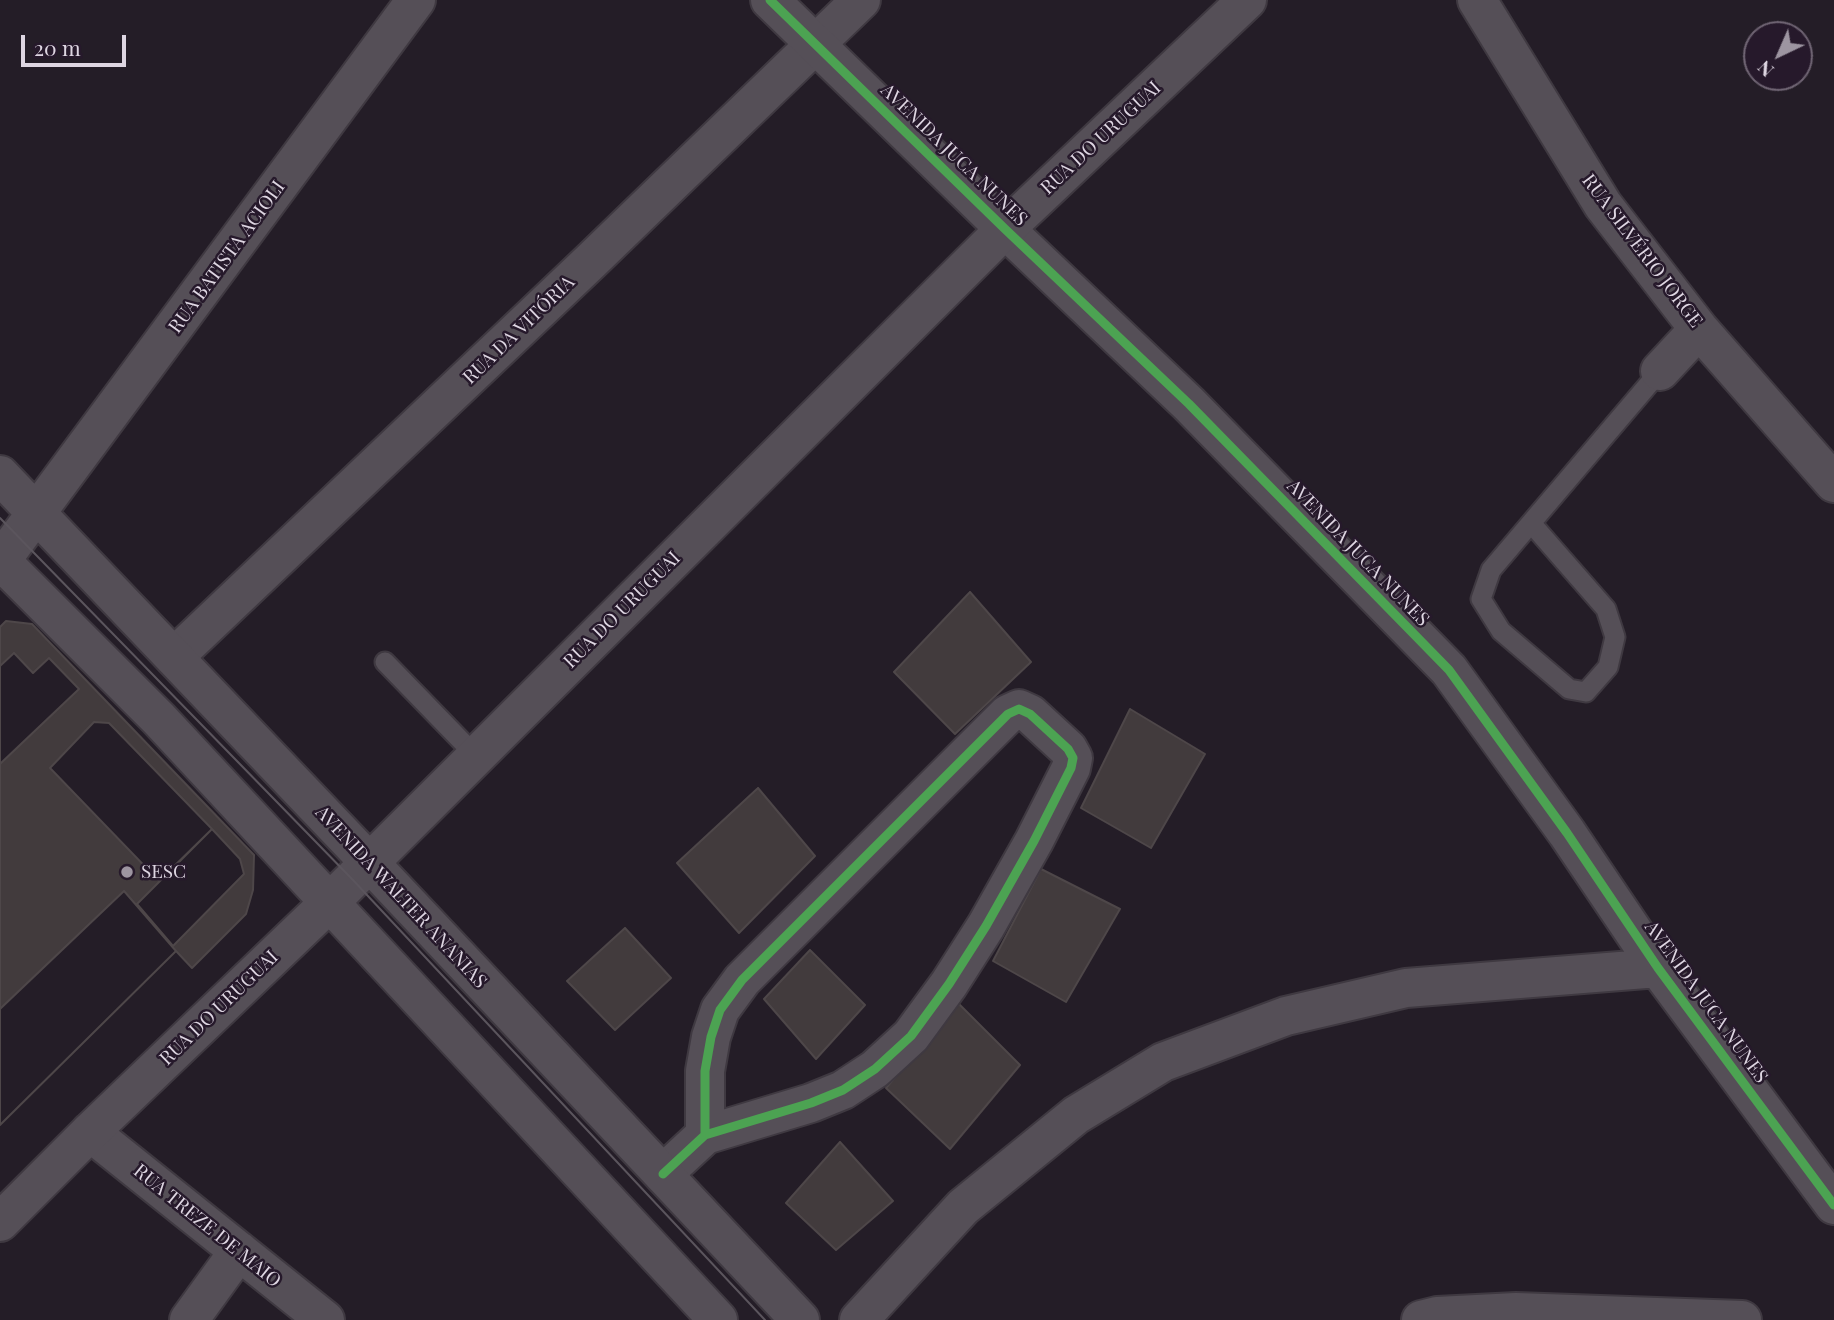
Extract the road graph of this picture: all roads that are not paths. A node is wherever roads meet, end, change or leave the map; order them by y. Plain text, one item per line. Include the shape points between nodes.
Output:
1 (416, 0) edge
2 (770, 0) edge
3 (861, 0) edge
4 (1247, 0) edge
5 (1477, 0) edge
6 (816, 44) junction
7 (1005, 229) junction
8 (1699, 329) junction
9 (1660, 372) joint
10 (0, 475) edge
11 (1834, 483) edge
12 (37, 513) junction
13 (1531, 523) junction
14 (0, 561) edge
15 (174, 657) junction
16 (385, 662) dead end
17 (476, 755) junction
18 (369, 862) junction
19 (330, 902) junction
20 (1658, 968) junction
21 (90, 1132) junction
22 (705, 1135) junction
23 (663, 1174) junction
24 (1834, 1205) edge
25 (0, 1223) edge
26 (239, 1251) junction
27 (189, 1320) edge
28 (325, 1320) edge
29 (718, 1320) edge
30 (800, 1320) edge
31 (859, 1320) edge
32 (1421, 1320) edge
33 (1742, 1320) edge

1 - 12 street, RUA BATISTA ACIOLI
2 - 6 street, AVENIDA JUCA NUNES
3 - 6 street, RUA DA VITÓRIA
4 - 7 street, RUA DO URUGUAI
5 - 8 street, RUA SILVÉRIO JORGE via 1604,205
6 - 7 street, AVENIDA JUCA NUNES
6 - 15 street, RUA DA VITÓRIA
7 - 17 street, RUA DO URUGUAI
7 - 20 street, AVENIDA JUCA NUNES via 1189,404 1449,670
8 - 9 street
8 - 11 street, RUA SILVÉRIO JORGE
9 - 13 lane
10 - 12 street, AVENIDA WALTER ANANIAS
12 - 14 street, RUA BATISTA ACIOLI
12 - 15 street, AVENIDA WALTER ANANIAS
13 - 13 lane via 1491,570 1481,599 1501,631 1569,689 1586,692 1608,667 1615,637 1606,609
14 - 19 street via 159,719
15 - 18 street, AVENIDA WALTER ANANIAS
16 - 17 lane
17 - 18 street, RUA DO URUGUAI
18 - 19 street, RUA DO URUGUAI
18 - 23 street, AVENIDA WALTER ANANIAS
19 - 21 street, RUA DO URUGUAI
19 - 29 street
20 - 24 street, AVENIDA JUCA NUNES
20 - 31 street via 1406,988 1286,1016 1163,1062 1076,1115 963,1207
21 - 25 street, RUA DO URUGUAI
21 - 26 street, RUA TREZE DE MAIO
22 - 22 street via 843,1090 911,1036 986,926 1071,768 1073,758 1068,749 1030,714 1019,709 1008,714 742,980 720,1010 711,1037 705,1071
22 - 23 street
23 - 30 street, AVENIDA WALTER ANANIAS
26 - 27 street
26 - 28 street, RUA TREZE DE MAIO
32 - 33 street via 1516,1312

